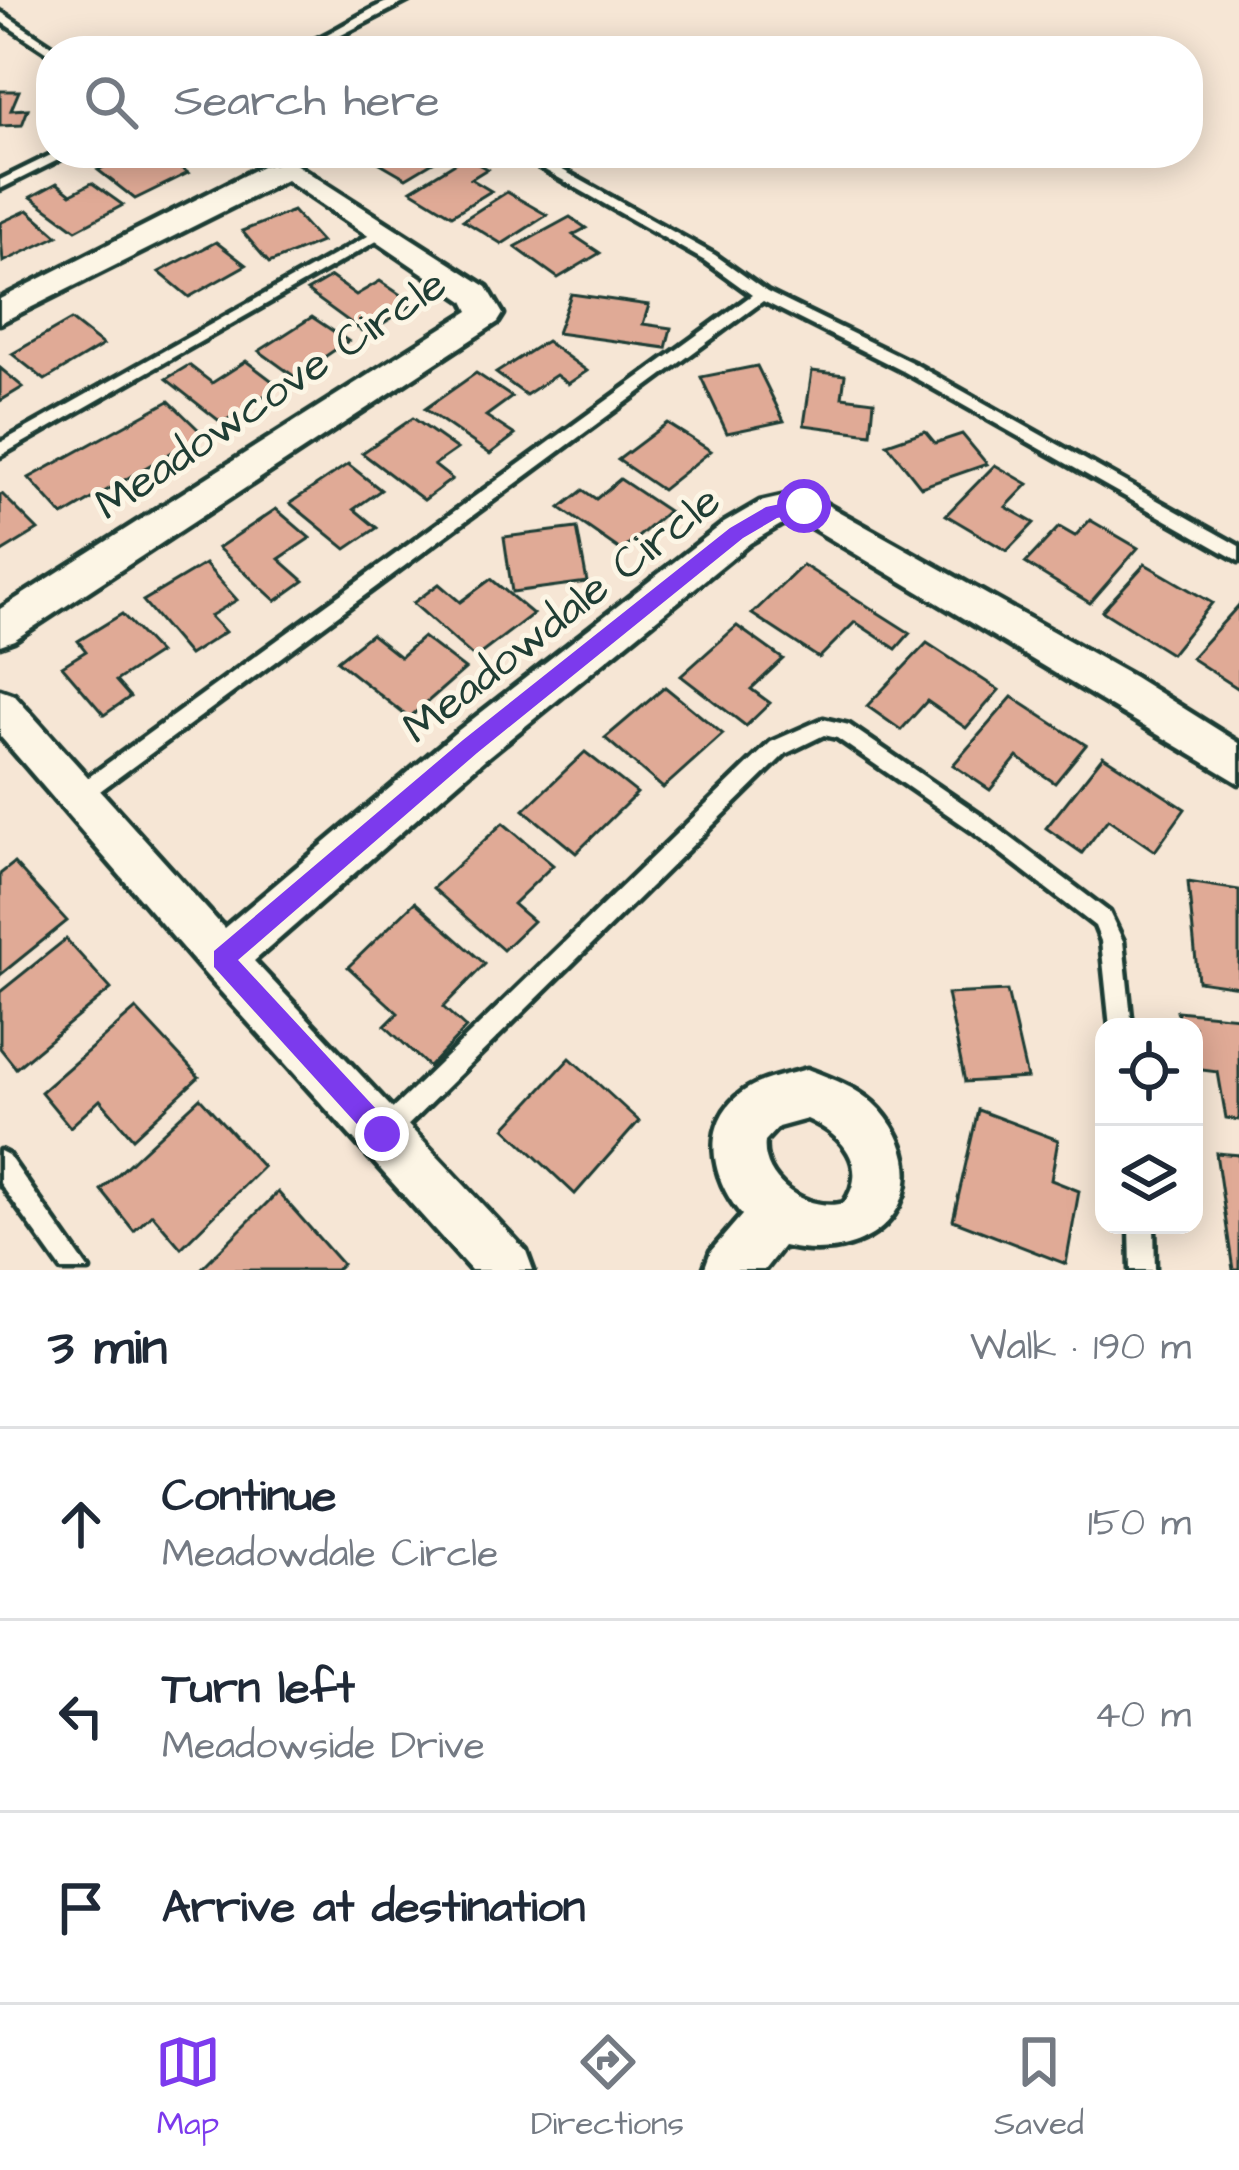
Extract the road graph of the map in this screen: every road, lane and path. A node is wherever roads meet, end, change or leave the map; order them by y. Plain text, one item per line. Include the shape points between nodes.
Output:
1 (403, 0) edge
2 (0, 16) edge
3 (330, 36) edge
4 (36, 39) edge
5 (36, 167) edge
6 (549, 168) edge
7 (0, 185) edge
8 (384, 232) junction
9 (762, 295) junction
10 (0, 312) edge
11 (0, 450) edge
12 (1239, 554) edge
13 (0, 628) edge
14 (0, 707) edge
15 (1239, 765) edge
16 (78, 796) junction
17 (222, 959) junction
18 (1120, 1018) edge
19 (382, 1134) junction
20 (0, 1163) edge
21 (766, 1226) dead end
22 (1142, 1234) edge
23 (77, 1270) edge
24 (507, 1270) edge
25 (730, 1270) edge
26 (1143, 1270) edge

1 - 3 lane
2 - 4 lane
5 - 7 lane
6 - 9 lane
8 - 10 street, Meadowcove Circle via 292,171 272,172
8 - 11 lane
8 - 13 street, Meadowcove Circle via 476,294 487,314
9 - 12 lane via 908,367
9 - 16 lane
14 - 16 street
15 - 17 street, Meadowdale Circle via 804,506 736,533
16 - 17 street
17 - 19 street
18 - 19 lane via 1102,919 960,812 842,731 823,727 778,748
19 - 24 street
20 - 23 lane
21 - 25 street
22 - 26 lane

